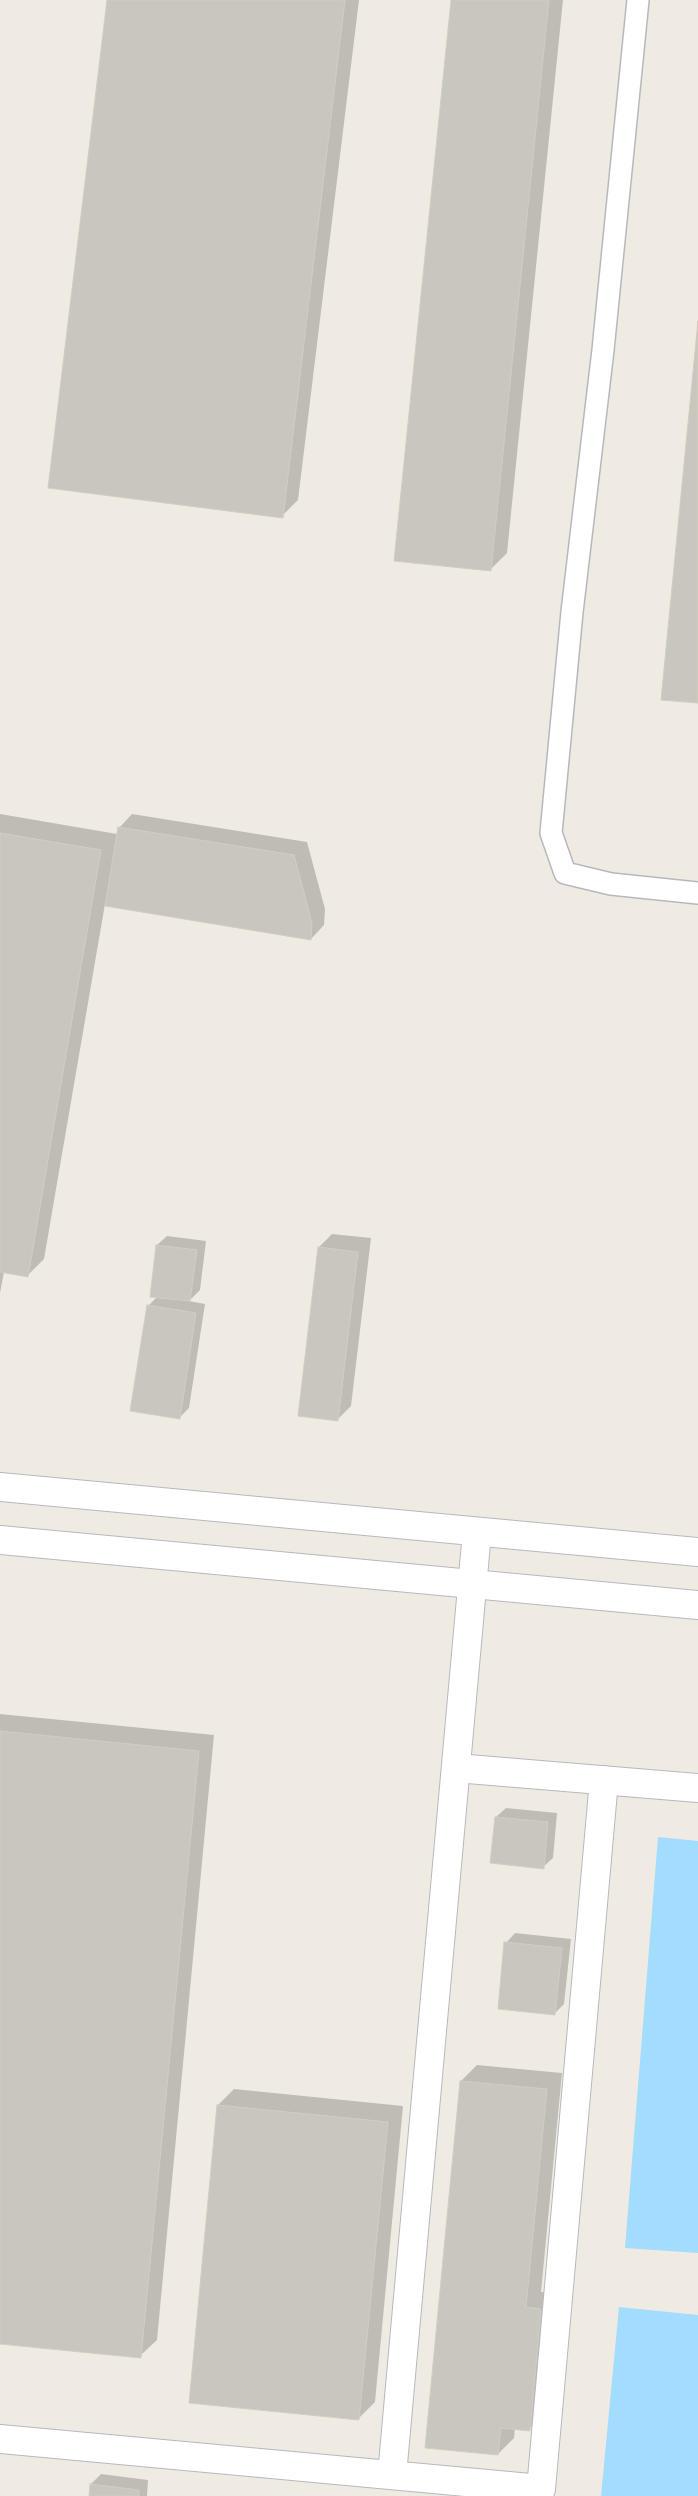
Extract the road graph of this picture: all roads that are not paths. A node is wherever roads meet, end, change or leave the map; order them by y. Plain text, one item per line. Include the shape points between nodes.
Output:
1 (638, 0) edge
2 (698, 893) edge
3 (0, 1486) edge
4 (477, 1532) junction
5 (0, 1540) edge
6 (698, 1552) edge
7 (473, 1584) junction
8 (698, 1605) edge
9 (456, 1768) junction
10 (604, 1780) junction
11 (698, 1788) edge
12 (0, 2439) edge
13 (392, 2475) junction

1 - 2 lane via 550,833 566,873 611,884
3 - 4 street
4 - 6 street
4 - 7 street
5 - 7 street
7 - 8 street
7 - 9 street
9 - 10 street
9 - 13 street
10 - 11 street
10 - 13 street via 541,2489
12 - 13 street

